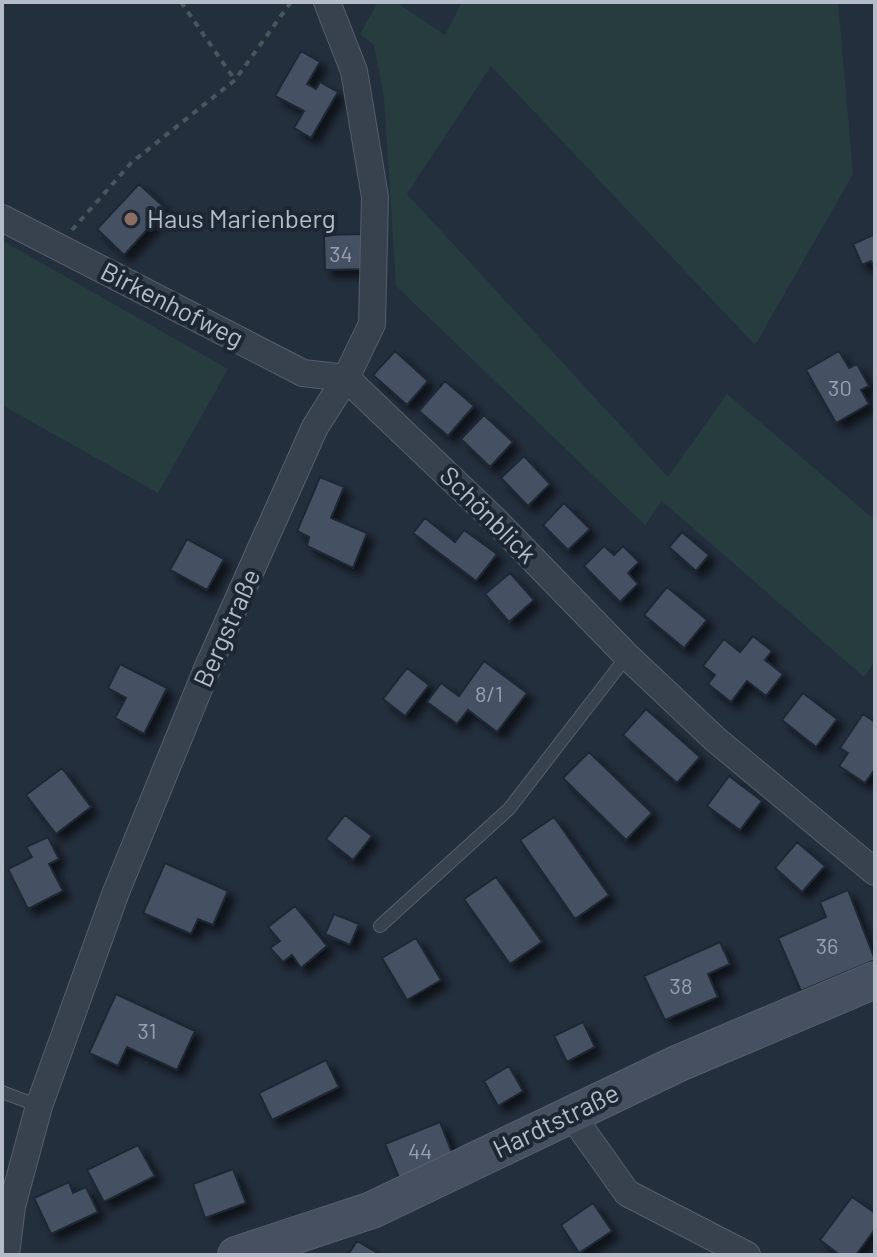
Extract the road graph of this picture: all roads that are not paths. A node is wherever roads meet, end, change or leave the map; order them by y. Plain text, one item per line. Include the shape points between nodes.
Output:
1 (327, 2) edge
2 (2, 218) edge
3 (346, 378) junction
4 (627, 656) junction
5 (875, 872) edge
6 (380, 926) dead end
7 (875, 980) edge
8 (2, 1092) edge
9 (39, 1106) junction
10 (571, 1114) junction
11 (6, 1255) edge
12 (236, 1255) edge
13 (747, 1255) edge

1 - 3 street, Bergstraße via 354,71 375,197 372,324
2 - 3 street, Birkenhofweg via 303,373
3 - 4 street, Schönblick
3 - 9 street, Bergstraße via 315,427 207,669 116,892
4 - 5 street, Schönblick via 715,739
4 - 6 lane via 509,809
7 - 10 main road, Hardtstraße
8 - 9 lane
9 - 11 street, Bergstraße via 12,1206
10 - 12 main road, Hardtstraße via 372,1210
10 - 13 street via 627,1193

